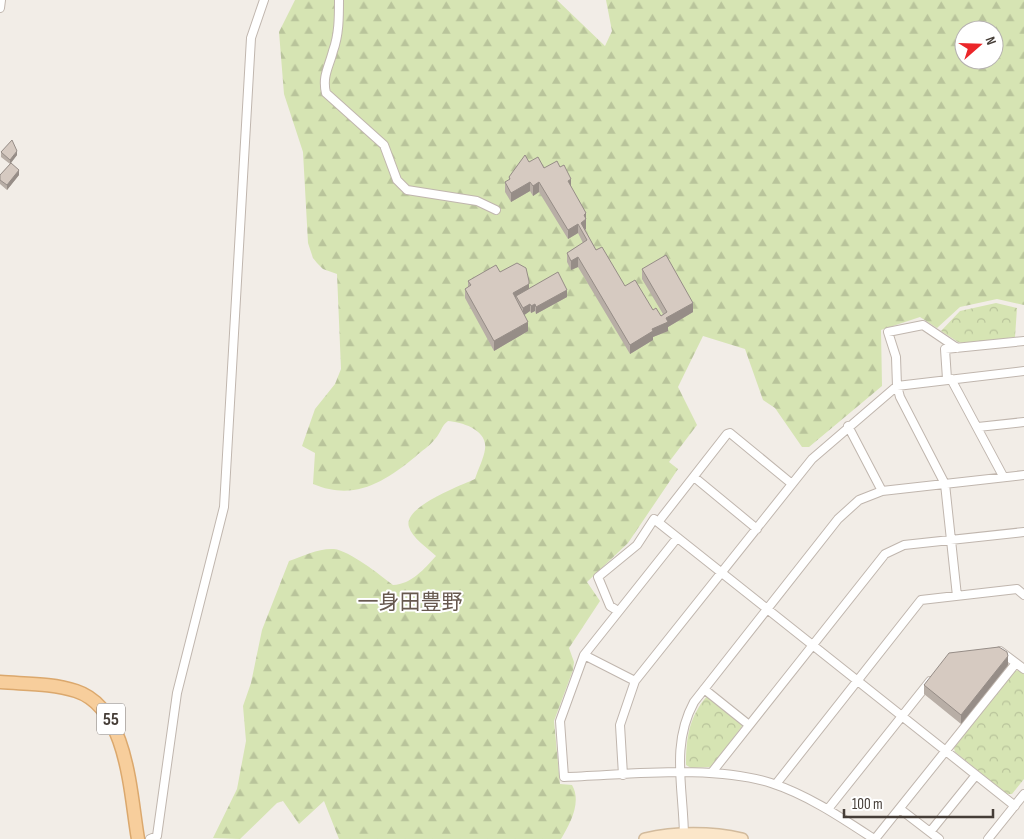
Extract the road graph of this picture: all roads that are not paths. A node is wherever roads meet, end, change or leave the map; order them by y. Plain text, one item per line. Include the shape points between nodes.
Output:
1 (0, 0) edge
2 (264, 0) edge
3 (339, 0) edge
4 (0, 8) edge
5 (496, 210) dead end
6 (1024, 341) edge
7 (957, 348) junction
8 (1024, 371) edge
9 (949, 379) junction
10 (897, 386) junction
11 (1024, 422) edge
12 (848, 426) junction
13 (978, 427) junction
14 (1024, 475) edge
15 (694, 476) junction
16 (1003, 476) junction
17 (792, 484) junction
18 (945, 484) junction
19 (882, 491) junction
20 (659, 521) junction
21 (756, 529) junction
22 (1024, 532) edge
23 (677, 538) junction
24 (951, 541) junction
25 (722, 573) junction
26 (1024, 595) edge
27 (957, 596) junction
28 (768, 609) junction
29 (618, 611) junction
30 (812, 645) junction
31 (993, 652) edge
32 (584, 655) junction
33 (1016, 663) junction
34 (1024, 669) edge
35 (936, 672) edge
36 (856, 680) junction
37 (635, 681) junction
38 (0, 682) edge
39 (704, 689) junction
40 (902, 716) junction
41 (749, 725) junction
42 (946, 751) junction
43 (713, 771) junction
44 (681, 773) junction
45 (623, 775) junction
46 (976, 775) junction
47 (776, 784) junction
48 (1024, 794) edge
49 (1015, 806) junction
50 (828, 809) junction
51 (900, 809) junction
52 (930, 832) junction
53 (684, 837) edge
54 (650, 838) edge
55 (138, 839) edge
56 (150, 839) edge
57 (742, 839) edge
58 (875, 839) edge
59 (939, 839) edge
60 (988, 839) edge

1 - 4 street
2 - 56 street via 251,37 224,507 177,693 157,836
3 - 5 street via 334,50 323,82 326,93 384,145 397,180 407,190 476,202
6 - 7 street
7 - 9 street via 945,349
7 - 10 street via 922,325 888,332 896,357
8 - 9 street
9 - 10 street
9 - 13 street
10 - 12 street
10 - 18 street via 900,398
11 - 13 street
12 - 17 street via 812,459
12 - 19 street
13 - 16 street
14 - 16 street
15 - 17 street via 730,433
15 - 20 street
15 - 21 street
16 - 18 street
17 - 21 street
18 - 19 street
18 - 24 street
19 - 28 street via 859,500 838,519
20 - 23 street
20 - 29 street via 654,519 637,545 598,577 610,606
21 - 25 street
22 - 24 street
23 - 25 street
23 - 29 street
24 - 27 street
24 - 30 street via 904,545 886,554
25 - 28 street
25 - 37 street
26 - 27 street via 1017,589
27 - 36 street via 920,600
28 - 30 street
28 - 39 street
29 - 32 street
30 - 36 street
30 - 41 street
31 - 33 street via 1002,651
32 - 37 street
32 - 45 street via 560,721 564,777
33 - 34 street
33 - 42 street
35 - 40 street
36 - 40 street
36 - 47 street
37 - 45 street via 620,725
38 - 55 main road, 55 via 67,689 100,704 108,714 120,746
39 - 41 street
39 - 44 street via 682,728
40 - 42 street
40 - 50 street
41 - 43 street
42 - 46 street
42 - 51 street
43 - 44 street
43 - 47 street
44 - 45 street
44 - 53 street
46 - 49 street
46 - 52 street
47 - 50 street
48 - 49 street
49 - 60 street
50 - 58 street
51 - 52 street
51 - 58 street
52 - 59 street
53 - 54 street
53 - 57 street via 712,835

